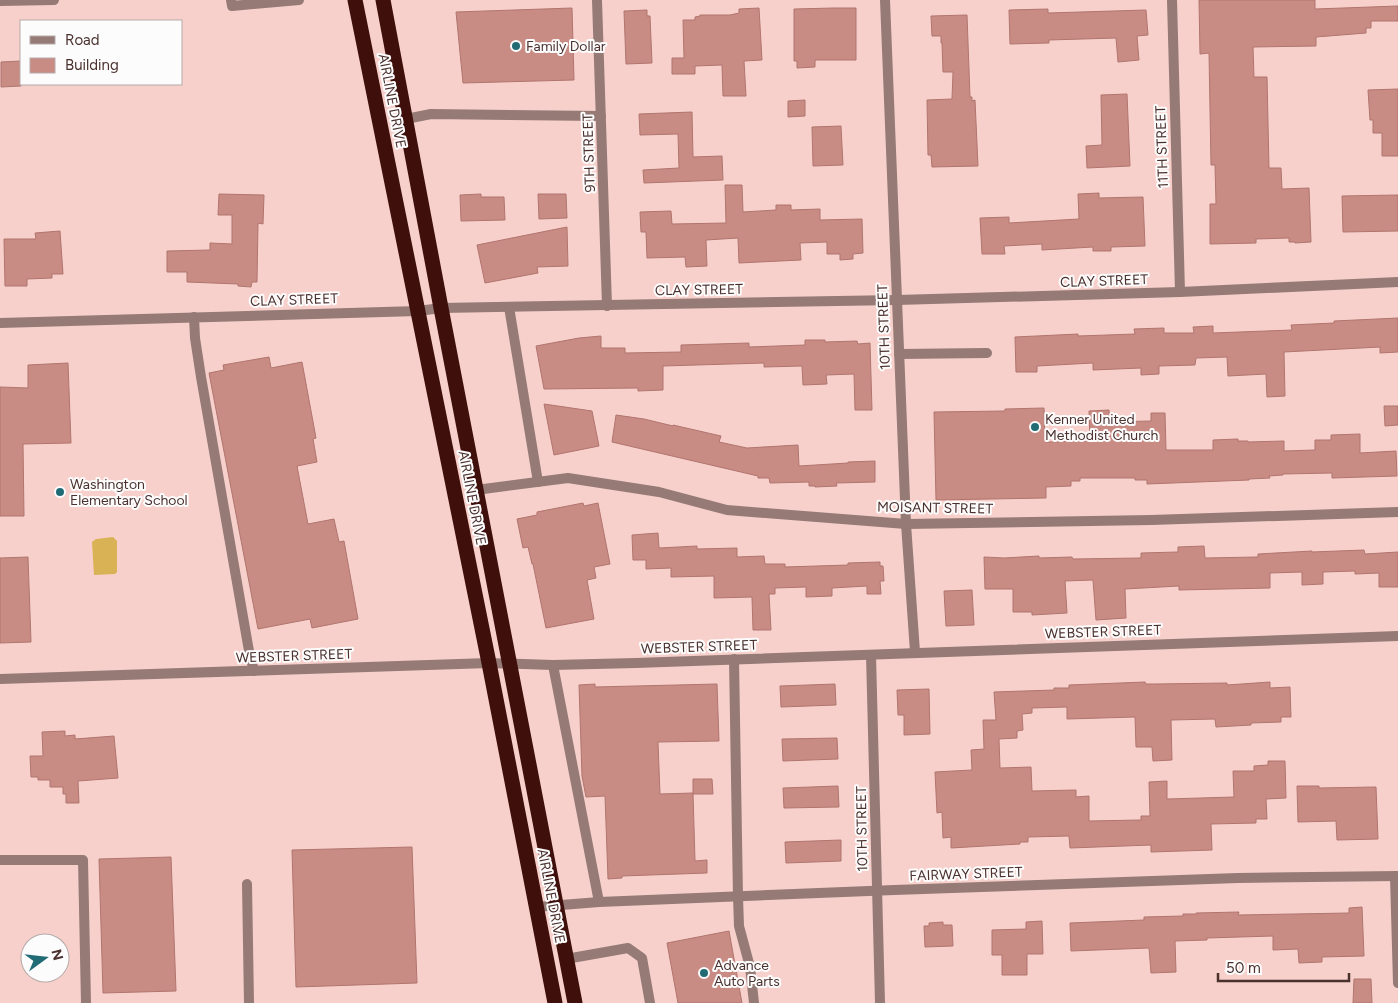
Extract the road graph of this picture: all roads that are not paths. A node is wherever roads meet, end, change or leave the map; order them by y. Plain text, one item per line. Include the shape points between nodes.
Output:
1 (54, 0) edge
2 (231, 0) edge
3 (299, 0) edge
4 (355, 0) edge
5 (383, 0) edge
6 (597, 0) edge
7 (885, 0) edge
8 (1172, 0) edge
9 (0, 1) edge
10 (601, 116) junction
11 (406, 119) junction
12 (1398, 282) edge
13 (1180, 292) junction
14 (896, 300) junction
15 (607, 306) junction
16 (508, 307) junction
17 (441, 308) junction
18 (418, 311) junction
19 (194, 317) junction
20 (0, 323) edge
21 (987, 353) dead end
22 (899, 354) junction
23 (538, 482) junction
24 (476, 490) junction
25 (1398, 512) edge
26 (906, 524) junction
27 (1398, 636) edge
28 (915, 652) junction
29 (871, 655) junction
30 (734, 659) junction
31 (489, 663) junction
32 (509, 664) junction
33 (552, 664) junction
34 (254, 671) junction
35 (0, 679) edge
36 (0, 860) edge
37 (1396, 876) edge
38 (247, 884) dead end
39 (877, 891) junction
40 (738, 897) junction
41 (599, 902) junction
42 (556, 905) junction
43 (536, 907) junction
44 (566, 958) junction
45 (1398, 983) edge
46 (86, 1003) edge
47 (249, 1003) edge
48 (555, 1003) edge
49 (575, 1003) edge
50 (650, 1003) edge
51 (754, 1003) edge
52 (880, 1003) edge

1 - 9 street
2 - 3 street via 232,6
4 - 18 highway, AIRLINE DRIVE
5 - 11 highway, AIRLINE DRIVE
6 - 10 street, 9TH STREET
7 - 14 street, 10TH STREET
8 - 13 street, 11TH STREET
10 - 11 street via 431,114
10 - 15 street, 9TH STREET
11 - 17 highway, AIRLINE DRIVE
12 - 13 street, CLAY STREET
13 - 14 street, CLAY STREET
14 - 15 street, CLAY STREET
14 - 22 street, 10TH STREET
15 - 16 street, CLAY STREET
16 - 17 street, CLAY STREET
16 - 23 street
17 - 18 street, CLAY STREET
17 - 24 highway, AIRLINE DRIVE
18 - 19 street, CLAY STREET
18 - 31 highway, AIRLINE DRIVE
19 - 20 street, CLAY STREET
19 - 34 street via 201,377
21 - 22 street
22 - 26 street, 10TH STREET
23 - 24 street, MOISANT STREET
23 - 26 street, MOISANT STREET via 568,478 659,492 727,510
24 - 32 highway, AIRLINE DRIVE
25 - 26 street, MOISANT STREET
26 - 28 street, 10TH STREET
27 - 28 street, WEBSTER STREET
28 - 29 street, WEBSTER STREET
29 - 30 street, WEBSTER STREET
29 - 39 street, 10TH STREET
30 - 33 street, WEBSTER STREET
30 - 40 street
31 - 32 street, WEBSTER STREET
31 - 34 street, WEBSTER STREET
31 - 43 highway, AIRLINE DRIVE
32 - 33 street, WEBSTER STREET
32 - 42 highway, AIRLINE DRIVE
33 - 41 street
34 - 35 street, WEBSTER STREET
36 - 46 street via 83,860
37 - 39 street, FAIRWAY STREET via 1238,878
37 - 45 street
38 - 47 street
39 - 40 street, FAIRWAY STREET
39 - 52 street, 10TH STREET
40 - 41 street, FAIRWAY STREET
40 - 51 street via 739,926 750,967
41 - 42 street, FAIRWAY STREET
42 - 43 street, FAIRWAY STREET
42 - 44 highway, AIRLINE DRIVE
43 - 48 highway, AIRLINE DRIVE
44 - 49 highway, AIRLINE DRIVE
44 - 50 street via 628,948 642,958

